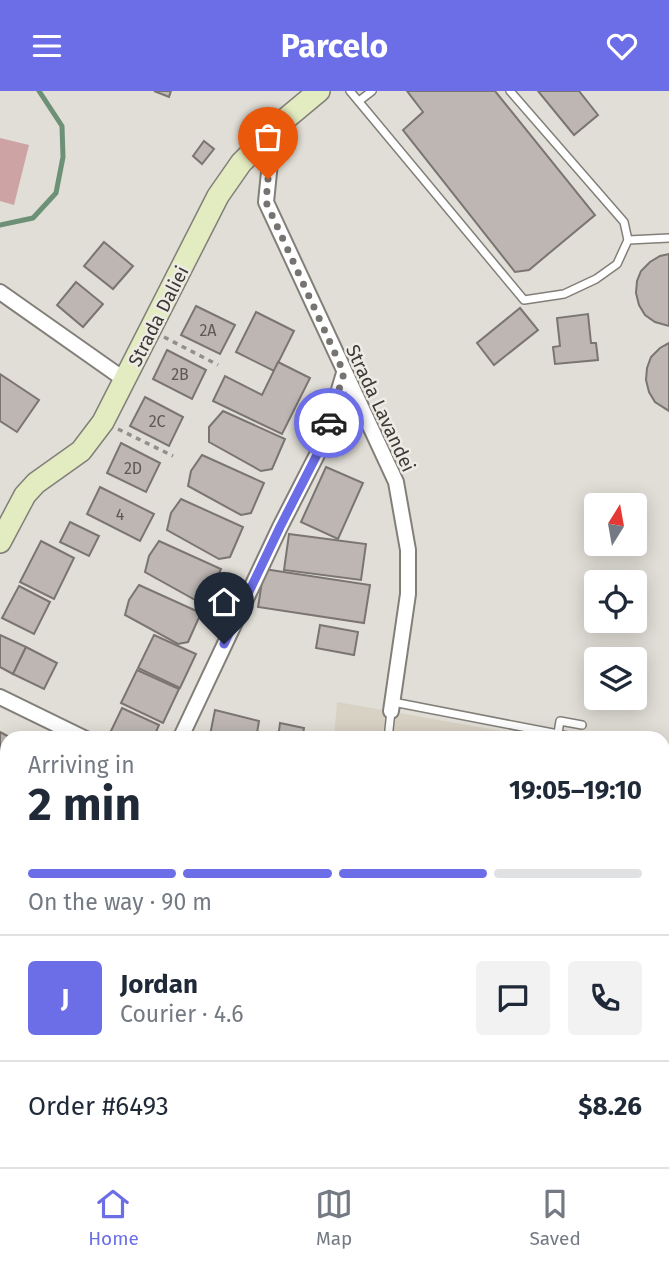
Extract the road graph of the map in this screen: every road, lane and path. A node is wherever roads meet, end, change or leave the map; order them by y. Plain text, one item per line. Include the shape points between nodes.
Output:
1 (318, 91) edge
2 (350, 91) edge
3 (372, 91) edge
4 (510, 91) edge
5 (359, 101) junction
6 (273, 133) junction
7 (669, 238) edge
8 (628, 240) junction
9 (0, 292) edge
10 (150, 330) junction
11 (218, 365) dead end
12 (344, 373) junction
13 (125, 380) junction
14 (103, 422) junction
15 (173, 456) dead end
16 (0, 542) edge
17 (0, 697) edge
18 (392, 706) junction
19 (582, 726) dead end
20 (70, 731) edge
21 (184, 731) edge
22 (389, 731) edge
23 (530, 731) edge
24 (558, 731) edge

1 - 6 street, Strada Daliei
2 - 5 lane
3 - 5 lane
4 - 8 lane via 624,222
5 - 8 lane via 524,300 564,294 596,279 617,264
6 - 10 street, Strada Daliei via 241,163 218,196
6 - 12 street, Strada Lavandei via 266,202
7 - 8 lane
9 - 13 street
10 - 11 path
10 - 13 street, Strada Daliei
12 - 18 street, Strada Lavandei via 396,482 408,550 408,594
12 - 21 street via 323,443
13 - 14 street, Strada Daliei
14 - 15 path
14 - 16 street, Strada Daliei via 81,451 25,495
17 - 20 street
18 - 22 lane
18 - 23 lane
19 - 24 lane via 560,721

